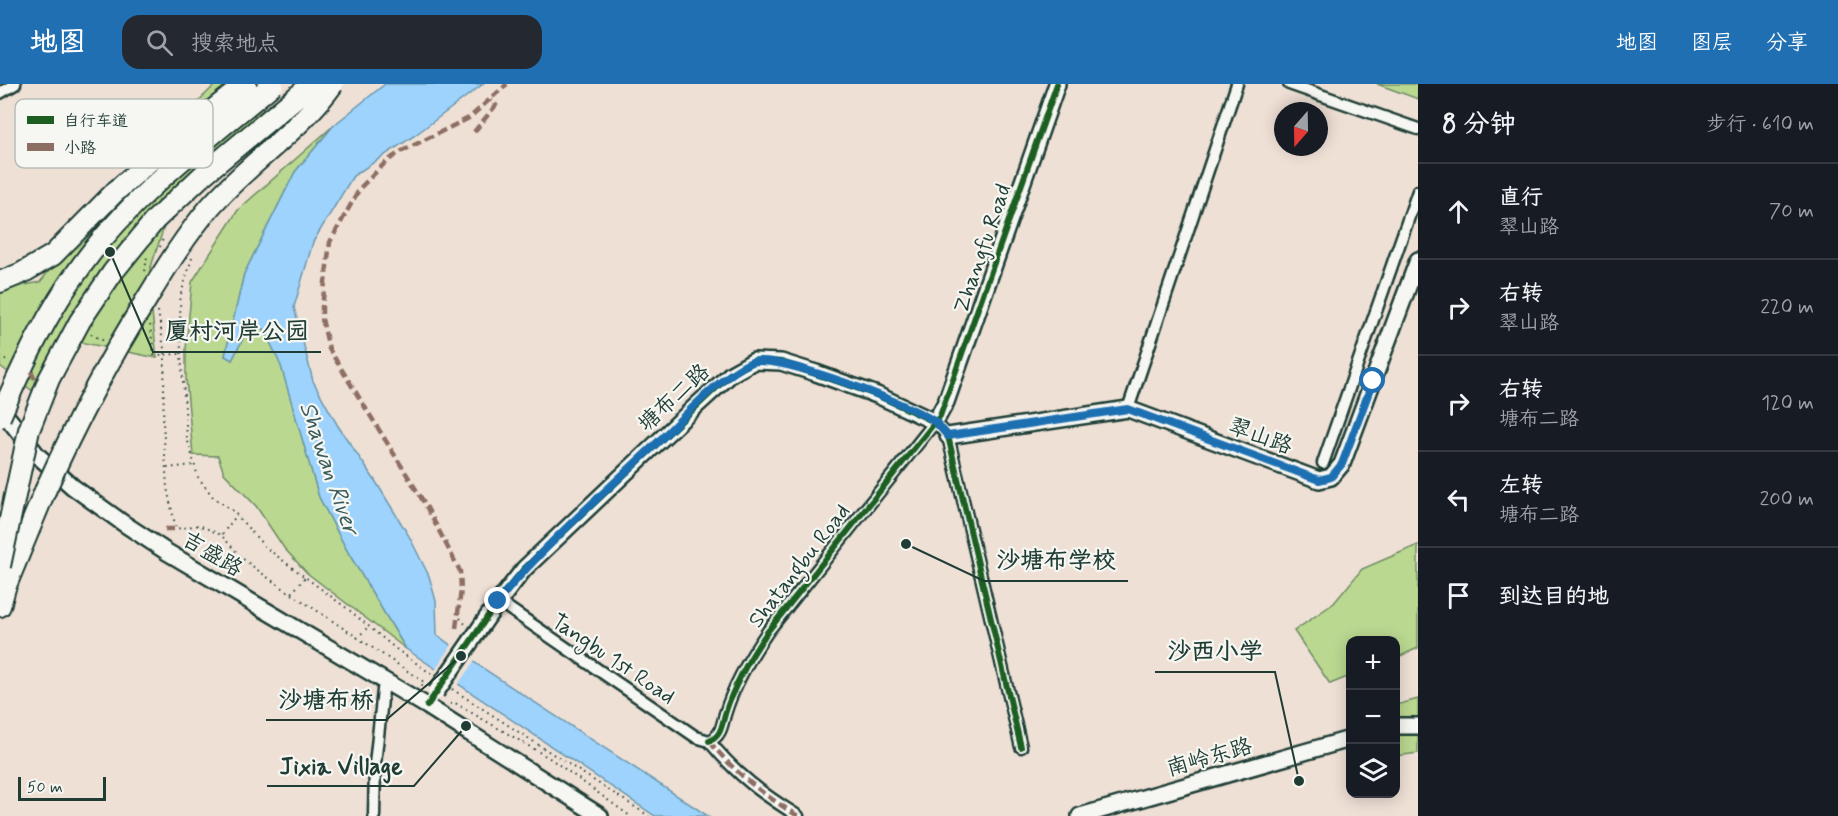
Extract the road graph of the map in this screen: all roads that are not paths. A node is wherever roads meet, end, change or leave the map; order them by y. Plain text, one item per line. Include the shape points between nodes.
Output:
1 (15, 84) edge
2 (246, 84) edge
3 (273, 84) edge
4 (312, 84) edge
5 (333, 84) edge
6 (1057, 84) edge
7 (1237, 84) edge
8 (1289, 84) edge
9 (0, 93) edge
10 (213, 110) edge
11 (1418, 129) edge
12 (213, 135) edge
13 (213, 166) edge
14 (142, 168) edge
15 (174, 168) edge
16 (211, 168) edge
17 (1418, 191) edge
18 (1418, 261) edge
19 (0, 282) edge
20 (0, 408) edge
21 (1128, 409) junction
22 (0, 417) edge
23 (935, 422) junction
24 (948, 436) junction
25 (1323, 463) dead end
26 (0, 566) edge
27 (496, 605) junction
28 (0, 606) edge
29 (384, 681) junction
30 (436, 692) junction
31 (1400, 726) edge
32 (1418, 726) edge
33 (1346, 740) edge
34 (709, 741) junction
35 (1021, 747) dead end
36 (1100, 813) edge
37 (374, 816) edge
38 (600, 816) edge
39 (798, 816) edge
40 (1080, 816) edge

1 - 9 street
2 - 10 highway, bridge
3 - 12 highway, bridge
4 - 13 highway, bridge
5 - 28 highway, bridge via 321,102 224,193 189,233 131,323 70,435
6 - 23 street, Zhangfu Road via 946,402
7 - 21 street
8 - 11 street
14 - 19 highway, bridge via 53,255
15 - 22 highway, bridge via 113,227 82,264 27,355
16 - 26 highway, bridge via 155,220 113,272 49,378 29,430
17 - 25 street
18 - 21 street, 翠山路 via 1345,455 1331,477 1319,480
20 - 29 street, 吉盛路 via 37,455 74,488 167,552
21 - 24 street, 翠山路
23 - 24 street
23 - 27 street, 塘布二路 via 816,373 781,362 754,361 731,374 697,405 524,569
23 - 34 street, Shatangbu Road via 755,650 720,732
24 - 35 street
27 - 30 street, 塘布二路, bridge
27 - 34 street, Tangbu 1st Road via 696,737
29 - 30 street, 吉盛路
29 - 37 street
30 - 38 street, 吉盛路
31 - 32 street
33 - 36 street, 南岭东路
34 - 39 street via 758,791
36 - 40 street, 南岭东路

